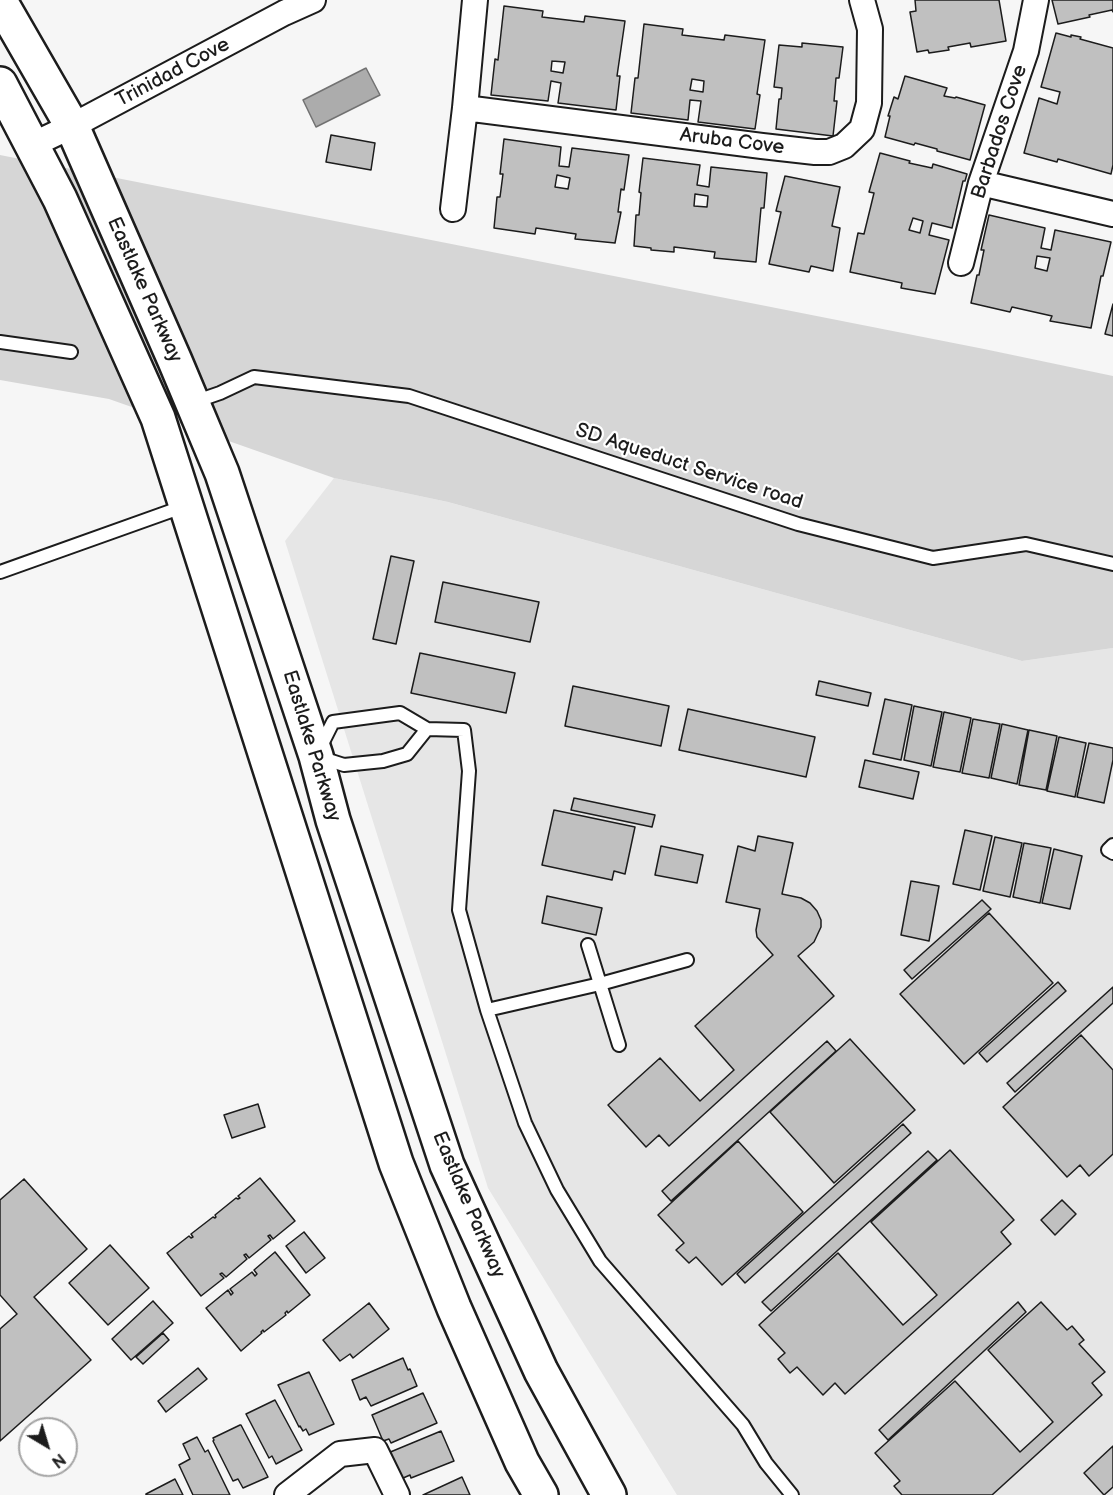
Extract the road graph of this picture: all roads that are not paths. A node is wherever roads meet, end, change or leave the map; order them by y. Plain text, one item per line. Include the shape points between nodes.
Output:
1 (313, 0) edge
2 (475, 0) edge
3 (862, 0) edge
4 (1036, 0) edge
5 (0, 1) edge
6 (0, 84) edge
7 (465, 108) junction
8 (72, 126) junction
9 (32, 145) junction
10 (981, 183) junction
11 (453, 209) dead end
12 (1113, 214) edge
13 (961, 264) dead end
14 (0, 342) edge
15 (70, 352) dead end
16 (193, 403) junction
17 (186, 506) junction
18 (1113, 564) edge
19 (0, 572) edge
20 (427, 729) junction
21 (316, 756) junction
22 (269, 765) junction
23 (1113, 845) edge
24 (1113, 853) edge
25 (588, 945) dead end
26 (687, 960) dead end
27 (600, 984) junction
28 (487, 1010) junction
29 (619, 1045) dead end
30 (287, 1495) edge
31 (397, 1495) edge
32 (541, 1495) edge
33 (609, 1495) edge
34 (792, 1495) edge

1 - 8 street, Trinidad Cove
2 - 7 street
3 - 7 street, Aruba Cove via 870,29 869,103 862,129 844,146 830,152
4 - 10 street, Barbados Cove via 1026,51
5 - 8 main road, Eastlake Parkway
6 - 9 main road, Eastlake Parkway
7 - 11 street
8 - 9 street, Trinidad Cove
8 - 16 main road, Eastlake Parkway
9 - 17 main road, Eastlake Parkway via 158,418
10 - 12 street
10 - 13 street, Barbados Cove
14 - 15 lane
16 - 18 lane, SD Aqueduct Service road via 254,377 409,396 798,524 933,558 1026,544
16 - 21 main road, Eastlake Parkway via 222,473
17 - 19 lane
17 - 22 main road, Eastlake Parkway
20 - 21 lane via 407,754 383,761 344,765
20 - 21 lane via 400,713 333,722
20 - 28 lane via 464,730 469,771 459,910
21 - 22 main road
21 - 33 main road, Eastlake Parkway via 333,820 447,1165 541,1371
22 - 32 main road, Eastlake Parkway via 396,1163 454,1308 522,1462
23 - 24 lane via 1108,850
25 - 27 lane
26 - 27 lane
27 - 28 lane
27 - 29 lane
28 - 34 lane via 525,1123 557,1190 600,1261 743,1425
30 - 31 street via 340,1454 375,1450

